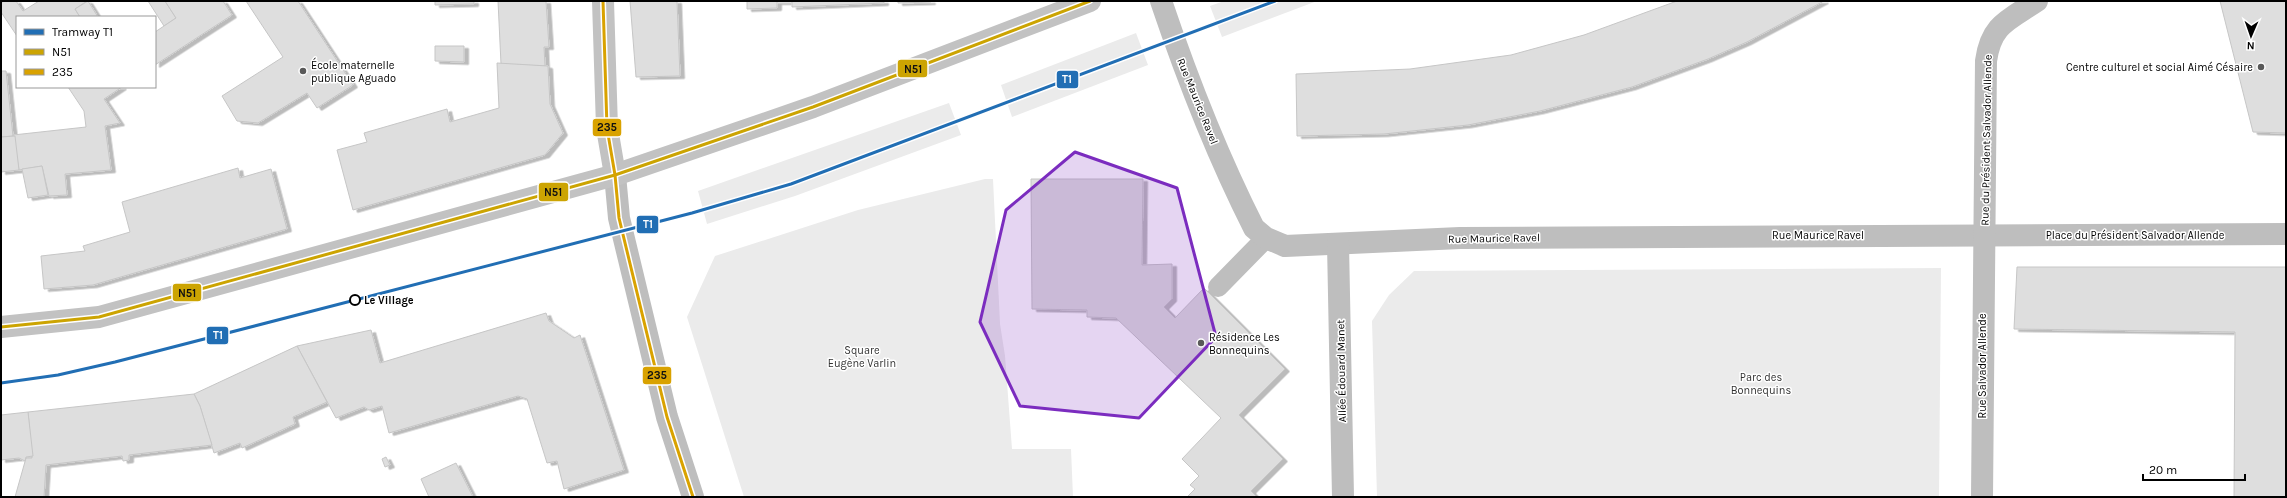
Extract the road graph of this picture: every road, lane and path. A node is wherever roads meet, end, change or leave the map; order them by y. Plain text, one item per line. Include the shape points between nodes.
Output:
1 (603, 1) edge
2 (1090, 1) edge
3 (1160, 1) edge
4 (2037, 1) edge
5 (615, 175) junction
6 (2286, 234) edge
7 (1985, 235) junction
8 (1266, 238) junction
9 (1338, 244) junction
10 (1218, 287) dead end
11 (1, 327) edge
12 (693, 497) edge
13 (1343, 497) edge
14 (1982, 497) edge

1 - 5 main road via 607,128
2 - 5 main road via 814,107
3 - 8 street, Rue Maurice Ravel via 1240,200 1254,228
4 - 7 street, Rue du Président Salvador Allende via 1998,26 1988,45
5 - 11 main road via 99,316
5 - 12 street via 619,218 667,417
6 - 7 street, Place du Président Salvador Allende
7 - 9 street, Rue Maurice Ravel via 1460,238
7 - 14 street, Rue Salvador Allende
8 - 9 street, Rue Maurice Ravel via 1285,246
8 - 10 lane
9 - 13 street, Allée Édouard Manet

